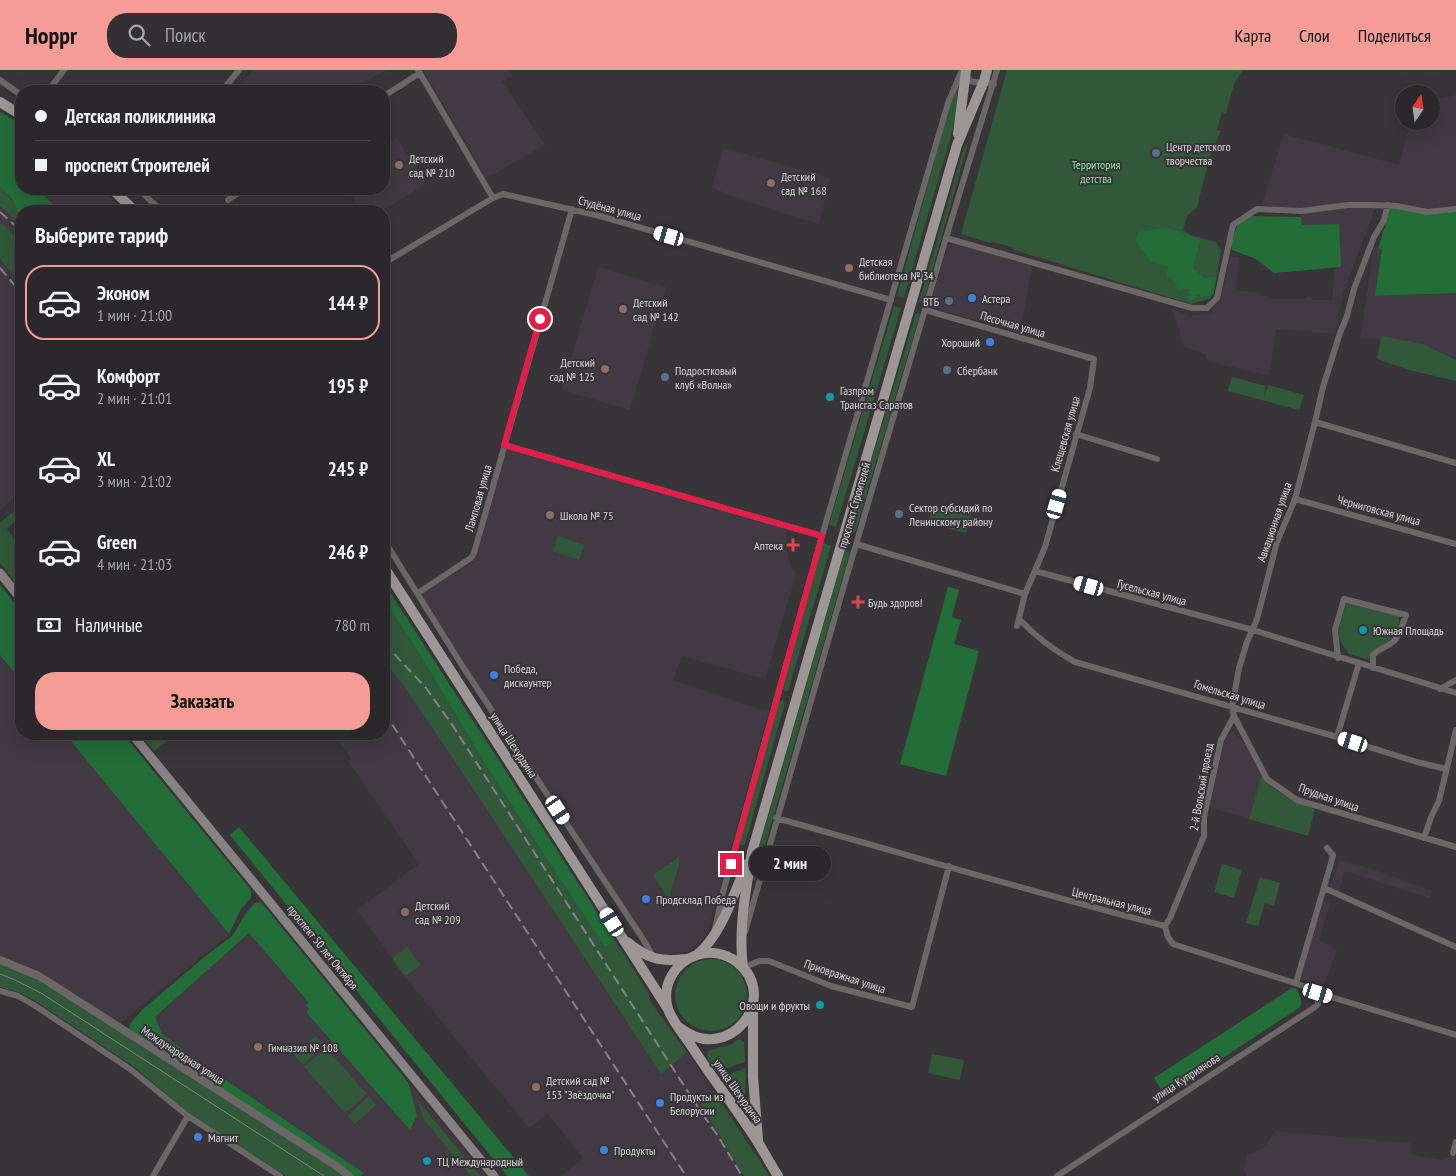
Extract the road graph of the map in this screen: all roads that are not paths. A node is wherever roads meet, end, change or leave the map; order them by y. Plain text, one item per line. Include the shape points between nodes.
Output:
1 (64, 70) edge
2 (239, 70) edge
3 (964, 70) edge
4 (987, 70) edge
5 (998, 70) edge
6 (419, 71) edge
7 (0, 80) edge
8 (989, 83) junction
9 (53, 85) edge
10 (227, 85) edge
11 (15, 91) edge
12 (390, 92) edge
13 (0, 102) edge
14 (15, 111) edge
15 (957, 144) junction
16 (118, 195) edge
17 (145, 195) edge
18 (235, 195) edge
19 (493, 198) junction
20 (228, 200) dead end
21 (129, 205) edge
22 (155, 205) edge
23 (1388, 205) junction
24 (572, 209) junction
25 (1456, 209) edge
26 (946, 238) junction
27 (390, 259) edge
28 (891, 300) junction
29 (925, 310) junction
30 (1094, 359) joint
31 (1315, 422) junction
32 (1076, 434) junction
33 (504, 445) junction
34 (1157, 460) dead end
35 (1456, 463) edge
36 (1295, 499) junction
37 (822, 536) junction
38 (856, 544) junction
39 (1456, 544) edge
40 (390, 549) edge
41 (1035, 571) junction
42 (0, 573) edge
43 (390, 576) edge
44 (15, 592) edge
45 (418, 593) junction
46 (1025, 594) junction
47 (1020, 619) junction
48 (1017, 626) dead end
49 (1252, 630) junction
50 (1338, 658) junction
51 (1359, 663) junction
52 (1373, 668) junction
53 (1456, 680) edge
54 (1440, 689) junction
55 (1456, 693) edge
56 (1232, 707) junction
57 (1234, 716) junction
58 (1456, 730) edge
59 (1336, 736) junction
60 (137, 740) edge
61 (1446, 768) junction
62 (776, 818) junction
63 (1424, 838) junction
64 (1456, 847) edge
65 (1327, 848) dead end
66 (752, 852) junction
67 (949, 866) junction
68 (1324, 888) junction
69 (1165, 926) junction
70 (713, 936) junction
71 (622, 938) junction
72 (1456, 947) edge
73 (741, 948) junction
74 (698, 954) junction
75 (654, 959) junction
76 (0, 960) edge
77 (686, 960) junction
78 (743, 968) junction
79 (1296, 983) junction
80 (0, 990) edge
81 (1318, 993) junction
82 (753, 1007) junction
83 (668, 1009) junction
84 (680, 1028) junction
85 (1456, 1035) edge
86 (188, 1116) junction
87 (1456, 1142) edge
88 (759, 1144) junction
89 (1453, 1153) dead end
90 (153, 1176) edge
91 (280, 1176) edge
92 (349, 1176) edge
93 (494, 1176) edge
94 (778, 1176) edge
95 (1057, 1176) edge

1 - 9 street
2 - 10 street
3 - 8 street via 970,80
3 - 15 main road, проспект Строителей
3 - 28 street, проспект Строителей via 948,103
4 - 8 main road, проспект Строителей
5 - 8 street, проспект Строителей
6 - 12 street
6 - 19 street
7 - 11 street
8 - 15 main road, проспект Строителей
8 - 26 street, проспект Строителей
13 - 14 main road
15 - 66 main road, проспект Строителей
16 - 21 main road
17 - 22 street
18 - 20 street
19 - 24 street, Студёная улица via 503,194
19 - 27 street
23 - 25 street via 1428,212
23 - 26 street via 1348,205 1300,211 1257,209 1233,225 1217,298 1207,308 1192,308
23 - 31 street, Авиационная улица via 1354,289
24 - 28 street, Студёная улица
24 - 33 street, Ламповая улица
26 - 29 street, проспект Строителей
28 - 37 street, проспект Строителей
29 - 30 street, Песочная улица
29 - 38 street, проспект Строителей
30 - 32 street, Клещевская улица
31 - 35 street
31 - 36 street, Авиационная улица
32 - 34 street
32 - 41 street, Клещевская улица
33 - 37 street
33 - 45 street, Ламповая улица via 474,553
36 - 39 street, Черниговская улица
36 - 49 street, Авиационная улица via 1277,542
37 - 70 street, проспект Строителей
38 - 46 street
38 - 62 street, проспект Строителей
40 - 45 street
41 - 46 street
41 - 49 street, Гусельская улица
42 - 44 main road
43 - 71 main road, улица Шехурдина
45 - 75 street
46 - 47 street
47 - 48 street
47 - 56 street, Гомельская улица via 1035,636 1075,662
49 - 50 street, Гусельская улица
49 - 56 street, Авиационная улица via 1239,668
50 - 51 street, Гусельская улица
50 - 52 street via 1335,630 1344,599 1406,615 1393,642 1373,655
51 - 52 street, Гусельская улица
51 - 59 street
52 - 54 street, Гусельская улица
53 - 54 street
54 - 55 street, Гусельская улица
56 - 57 street
56 - 59 street, Гомельская улица
57 - 63 street, Прудная улица via 1267,779 1297,800
57 - 69 street, 2-й Вольский проезд via 1220,740 1204,817 1204,836
58 - 61 street
59 - 61 street, Гомельская улица
60 - 93 main road, проспект 50 лет Октября
61 - 63 street via 1439,801
62 - 67 street, Центральная улица
62 - 73 street, проспект Строителей
63 - 64 street, Прудная улица
65 - 68 street via 1332,854
66 - 70 main road, проспект Строителей
66 - 73 main road, проспект Строителей via 742,913
67 - 69 street, Центральная улица via 1062,900
67 - 78 street, Приовражная улица via 912,1007 831,986 769,962 759,961
68 - 72 street
68 - 79 street
69 - 79 street, Центральная улица via 1173,944
70 - 74 main road, проспект Строителей
71 - 75 main road, улица Шехурдина
71 - 83 main road, улица Шехурдина
73 - 78 main road, проспект Строителей
74 - 77 main road
74 - 78 main road via 725,956
75 - 77 main road, улица Шехурдина
76 - 92 street, Международная улица via 39,976
77 - 83 main road via 668,982
78 - 82 main road via 752,985
79 - 81 street, Центральная улица
80 - 86 street via 34,1004 130,1068
81 - 85 street, Центральная улица
81 - 95 street, улица Куприянова via 1315,1007
82 - 84 main road via 742,1025 724,1038 701,1039
82 - 88 main road, улица Шехурдина via 753,1077
83 - 84 main road
84 - 88 main road, улица Шехурдина
86 - 90 street
86 - 91 street
87 - 89 street
88 - 94 main road, улица Шехурдина

